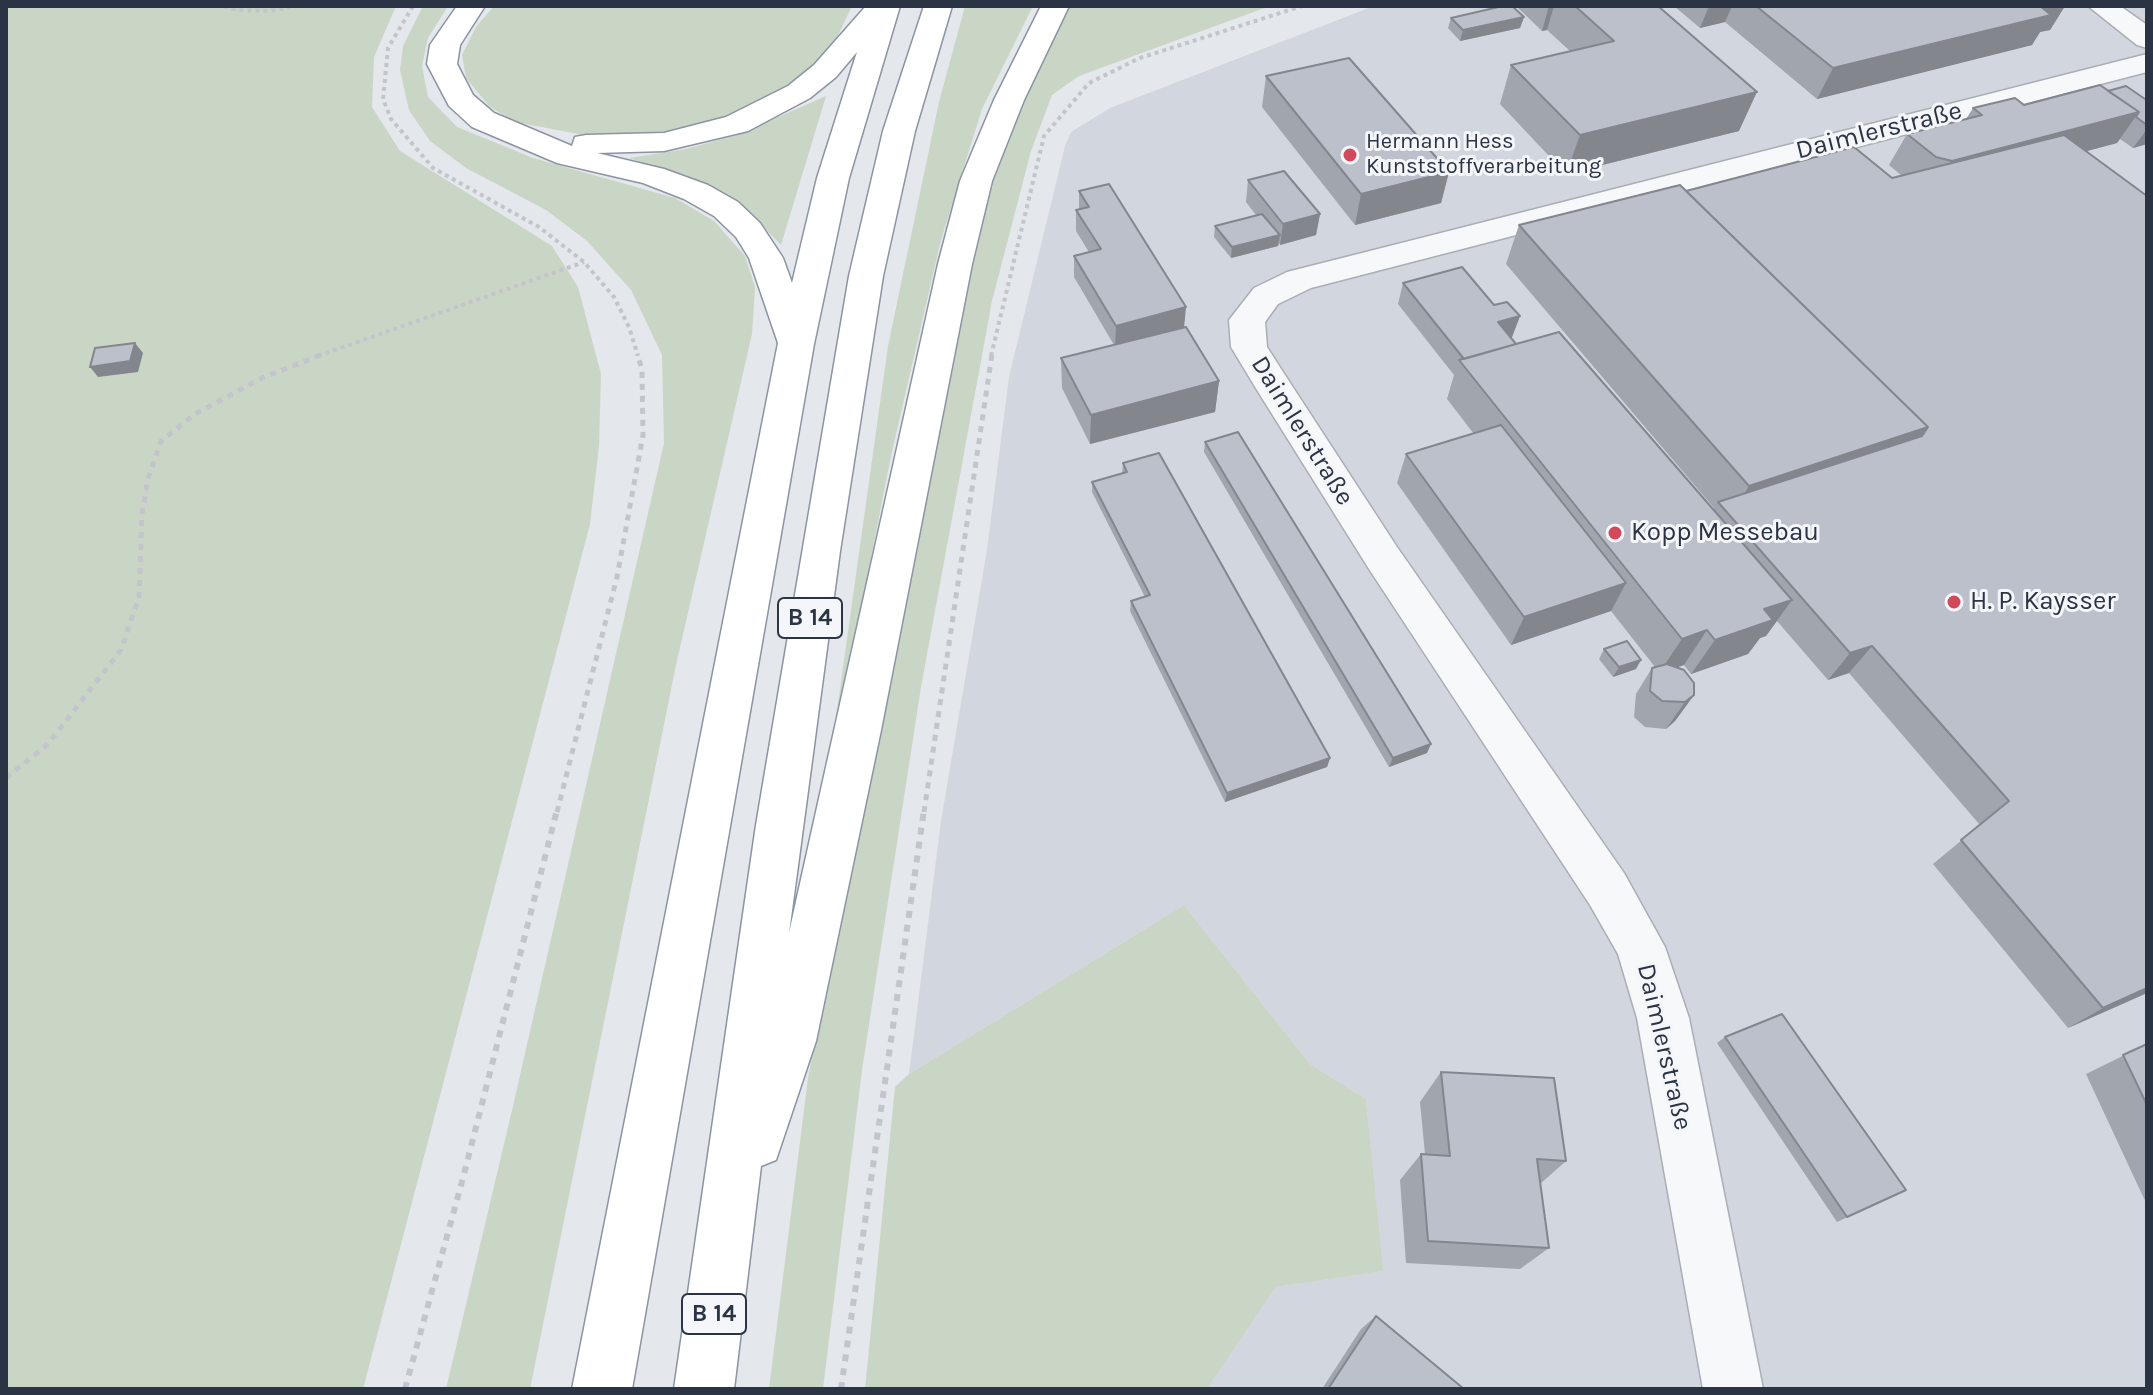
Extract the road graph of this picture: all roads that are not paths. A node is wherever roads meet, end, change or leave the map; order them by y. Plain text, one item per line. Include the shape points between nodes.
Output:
1 (471, 6) edge
2 (884, 6) edge
3 (938, 6) edge
4 (1055, 6) edge
5 (2102, 6) edge
6 (2147, 39) edge
7 (2147, 63) edge
8 (524, 138) junction
9 (796, 344) junction
10 (725, 1239) junction
11 (602, 1389) edge
12 (704, 1389) edge
13 (1733, 1389) edge

1 - 8 highway via 445,45 442,64 449,83 483,120
2 - 8 highway via 807,85 737,124 664,142 625,145
2 - 9 highway, B 14 via 833,178
3 - 10 highway, B 14 via 899,131 866,276 779,825
4 - 10 highway via 976,181 790,1041
5 - 6 street
7 - 13 street, Daimlerstraße via 1299,280 1266,296 1247,320 1249,347 1383,558 1607,889 1640,947 1663,1018
8 - 9 highway via 568,156 667,181 726,209 766,258
9 - 11 highway, B 14
10 - 12 highway, B 14

